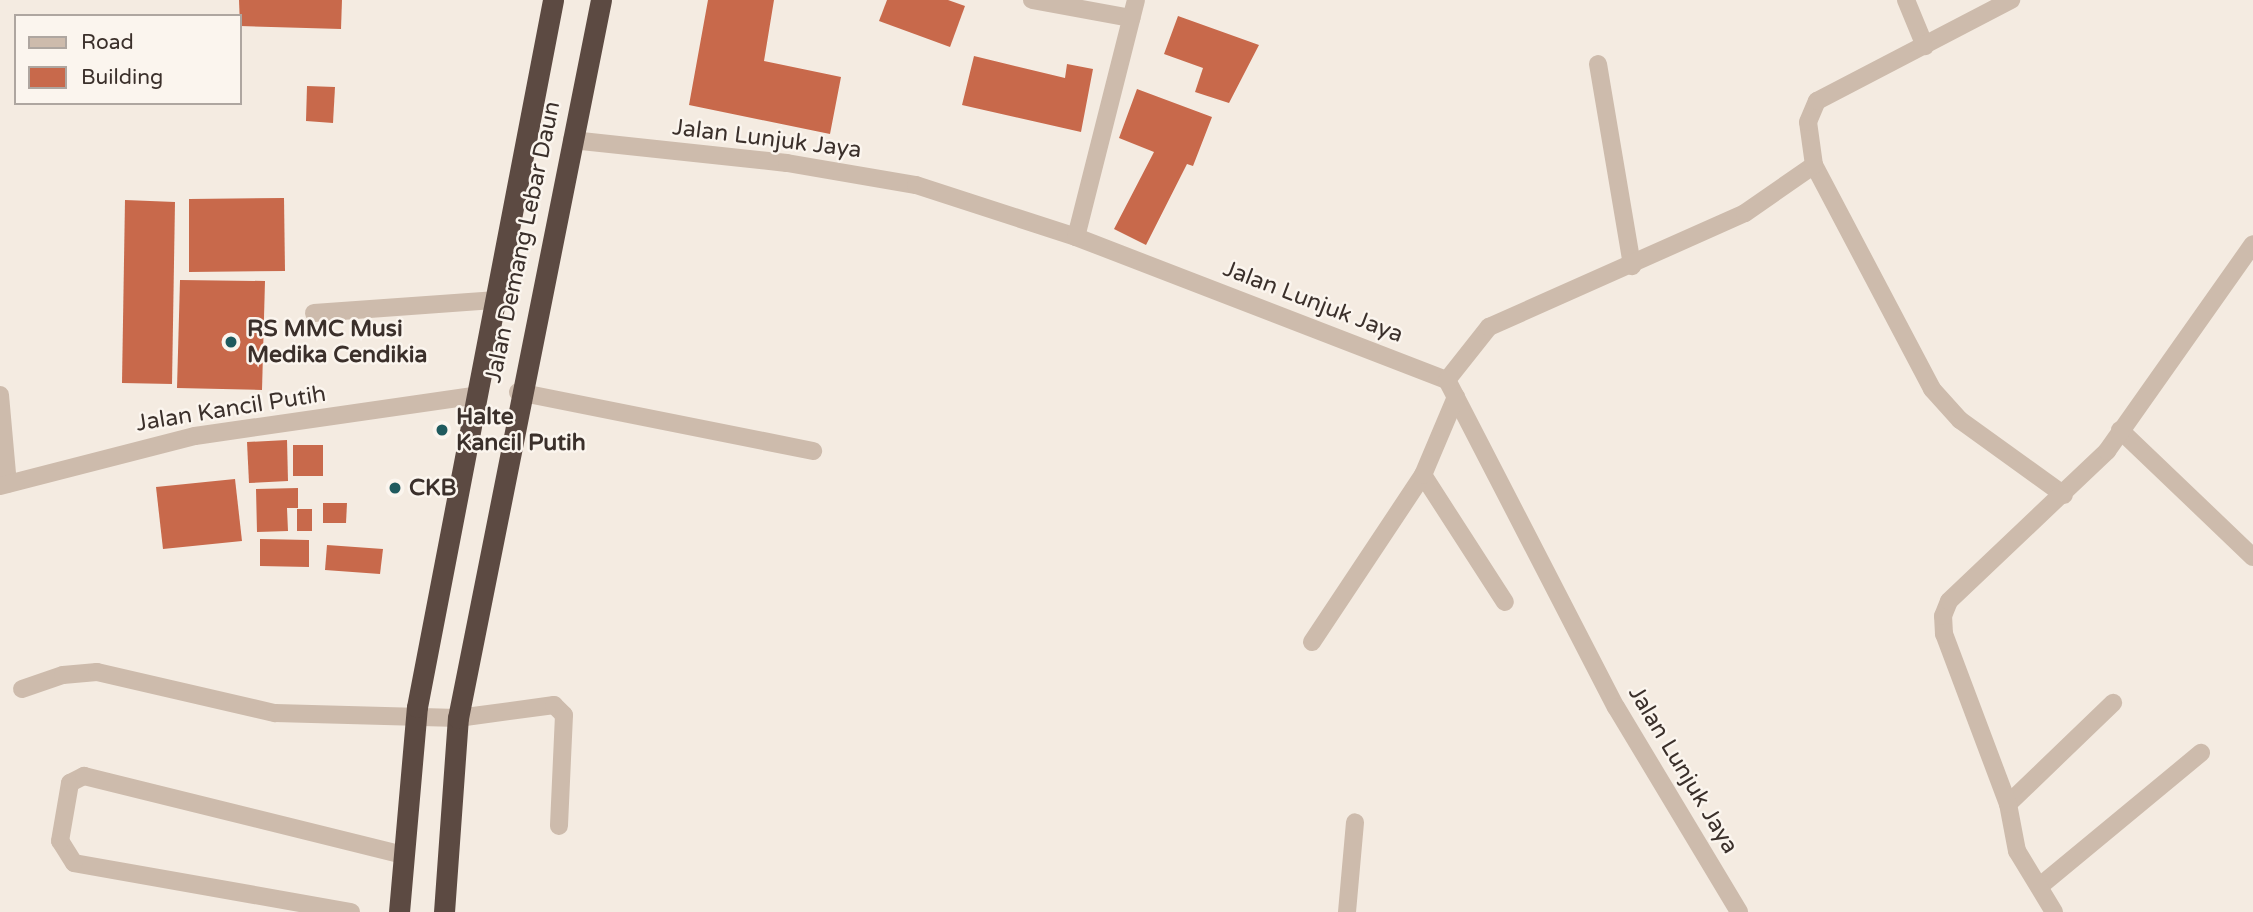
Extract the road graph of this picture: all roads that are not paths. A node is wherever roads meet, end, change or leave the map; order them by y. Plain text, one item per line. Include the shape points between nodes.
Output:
1 (553, 0) edge
2 (601, 0) edge
3 (1032, 0) edge
4 (1136, 0) edge
5 (1906, 0) edge
6 (2011, 0) edge
7 (1131, 18) junction
8 (1925, 46) junction
9 (1598, 64) dead end
10 (572, 140) junction
11 (1814, 165) junction
12 (1076, 237) junction
13 (2253, 244) edge
14 (1632, 265) junction
15 (494, 300) junction
16 (314, 313) dead end
17 (1447, 380) junction
18 (518, 392) junction
19 (0, 395) edge
20 (473, 396) junction
21 (1456, 397) junction
22 (2120, 430) junction
23 (813, 451) dead end
24 (1423, 475) junction
25 (4, 485) edge
26 (2064, 495) junction
27 (2253, 558) edge
28 (1505, 602) dead end
29 (1312, 642) dead end
30 (22, 689) dead end
31 (2113, 703) dead end
32 (458, 718) junction
33 (415, 719) junction
34 (2201, 753) dead end
35 (2008, 804) junction
36 (1355, 822) dead end
37 (559, 826) dead end
38 (404, 855) junction
39 (2040, 886) junction
40 (351, 912) edge
41 (399, 912) edge
42 (444, 912) edge
43 (1347, 912) edge
44 (1739, 912) edge
45 (2054, 912) edge

1 - 15 highway, Jalan Demang Lebar Daun
2 - 10 highway, Jalan Demang Lebar Daun
3 - 7 street
4 - 7 street
5 - 8 street
6 - 8 street
7 - 12 street
8 - 11 street via 1816,101 1808,122
9 - 14 street
10 - 12 street, Jalan Lunjuk Jaya via 787,163 916,185
10 - 18 highway, Jalan Demang Lebar Daun
11 - 14 street via 1745,213
11 - 26 street via 1932,389 1960,420
12 - 17 street, Jalan Lunjuk Jaya
13 - 22 street
14 - 17 street via 1489,327
15 - 16 street
15 - 20 highway, Jalan Demang Lebar Daun
17 - 21 street, Jalan Lunjuk Jaya
18 - 23 street
18 - 32 highway, Jalan Demang Lebar Daun
19 - 25 street
20 - 25 street, Jalan Kancil Putih via 195,436
20 - 33 highway, Jalan Demang Lebar Daun
21 - 24 street
21 - 44 street, Jalan Lunjuk Jaya via 1616,707
22 - 26 street
22 - 27 street
24 - 28 street
24 - 29 street
26 - 35 street via 1949,601 1943,616 1944,634
30 - 33 street via 64,675 115,673 275,713
31 - 35 street
32 - 33 street
32 - 37 street via 559,707 564,715
32 - 42 highway, Jalan Demang Lebar Daun
33 - 38 highway, Jalan Demang Lebar Daun
34 - 39 street
35 - 39 street via 2017,851
36 - 43 street
38 - 40 street via 84,776 70,783 60,841 74,863
38 - 41 highway, Jalan Demang Lebar Daun
39 - 45 street

